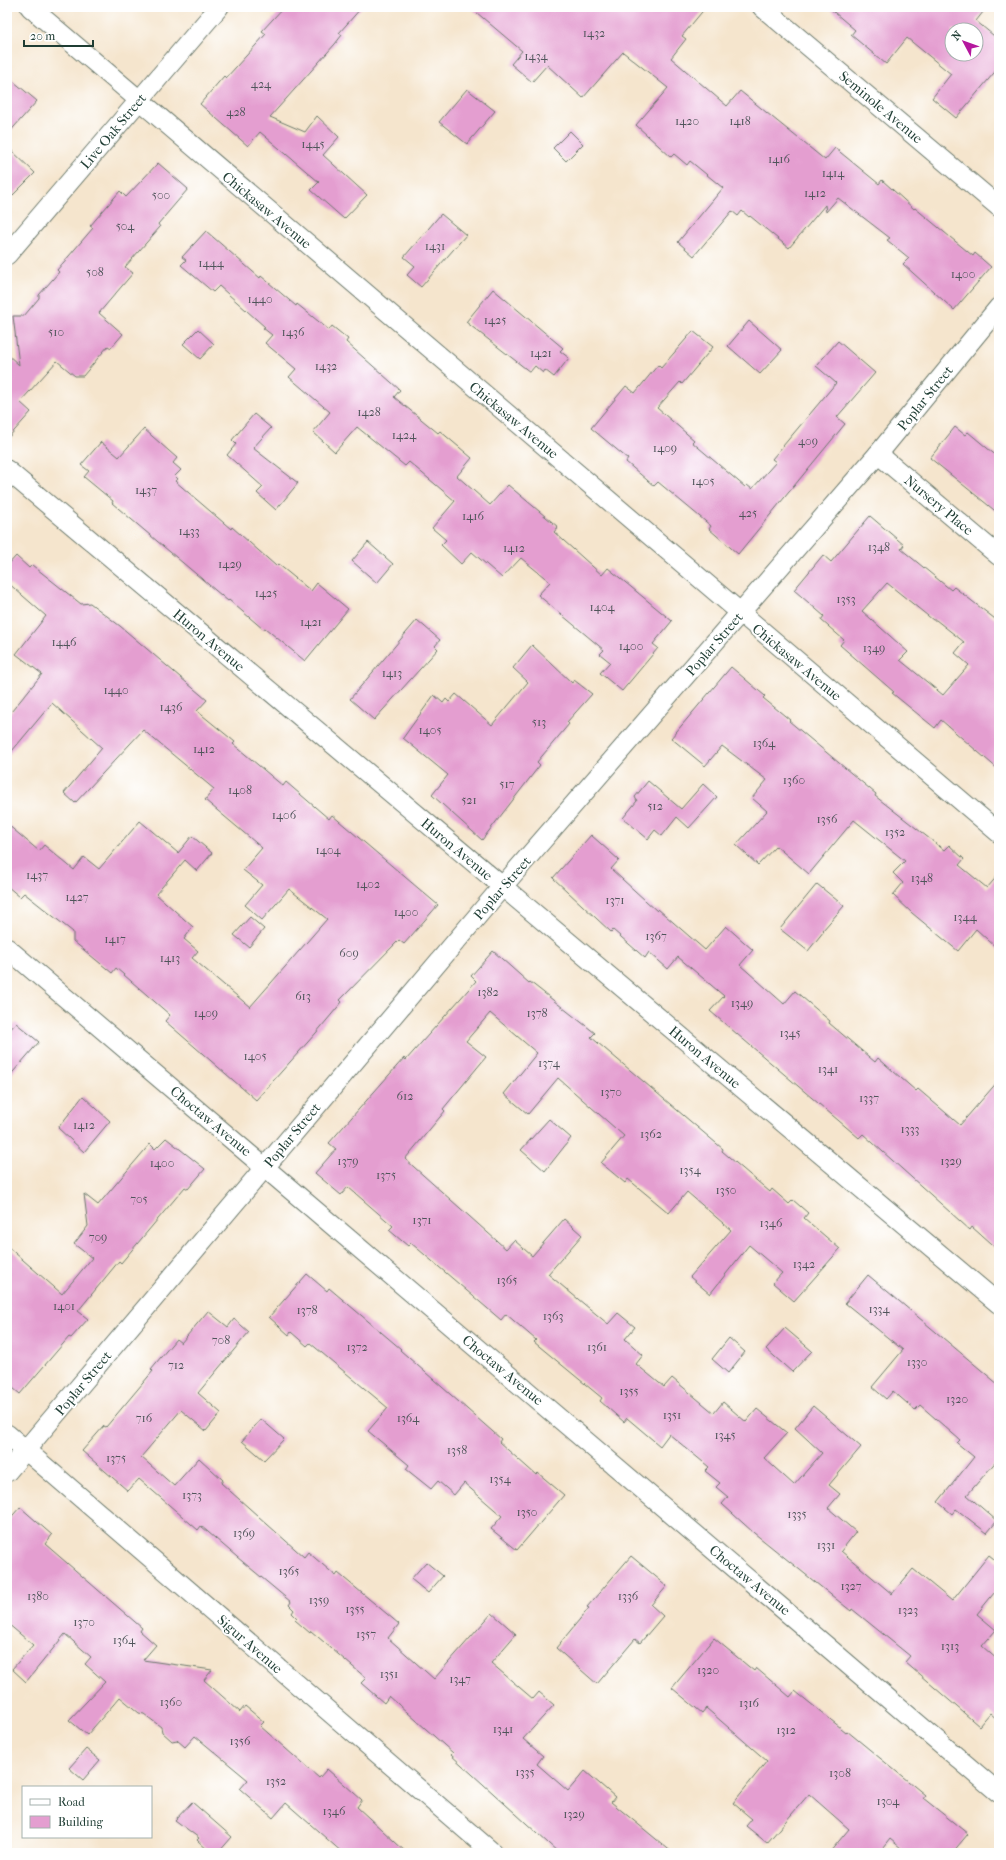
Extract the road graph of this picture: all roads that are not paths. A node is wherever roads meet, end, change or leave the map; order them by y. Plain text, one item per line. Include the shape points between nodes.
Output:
1 (30, 7) edge
2 (219, 7) edge
3 (762, 7) edge
4 (139, 101) junction
5 (999, 208) edge
6 (7, 255) edge
7 (999, 307) edge
8 (878, 454) junction
9 (7, 470) edge
10 (999, 556) edge
11 (740, 613) junction
12 (999, 833) edge
13 (502, 887) junction
14 (7, 948) edge
15 (265, 1167) junction
16 (999, 1304) edge
17 (7, 1434) edge
18 (26, 1450) junction
19 (7, 1472) edge
20 (999, 1792) edge
21 (493, 1853) edge

1 - 4 street, Chickasaw Avenue
2 - 4 street, Live Oak Street
3 - 5 street, Seminole Avenue
4 - 6 street, Live Oak Street
4 - 11 street, Chickasaw Avenue
7 - 8 street, Poplar Street
8 - 10 street, Nursery Place
8 - 11 street, Poplar Street
9 - 13 street, Huron Avenue
11 - 12 street, Chickasaw Avenue
11 - 13 street, Poplar Street
13 - 15 street, Poplar Street
13 - 16 street, Huron Avenue
14 - 15 street, Choctaw Avenue
15 - 18 street, Poplar Street
15 - 20 street, Choctaw Avenue
17 - 18 street, Sigur Avenue
18 - 19 street, Poplar Street
18 - 21 street, Sigur Avenue

